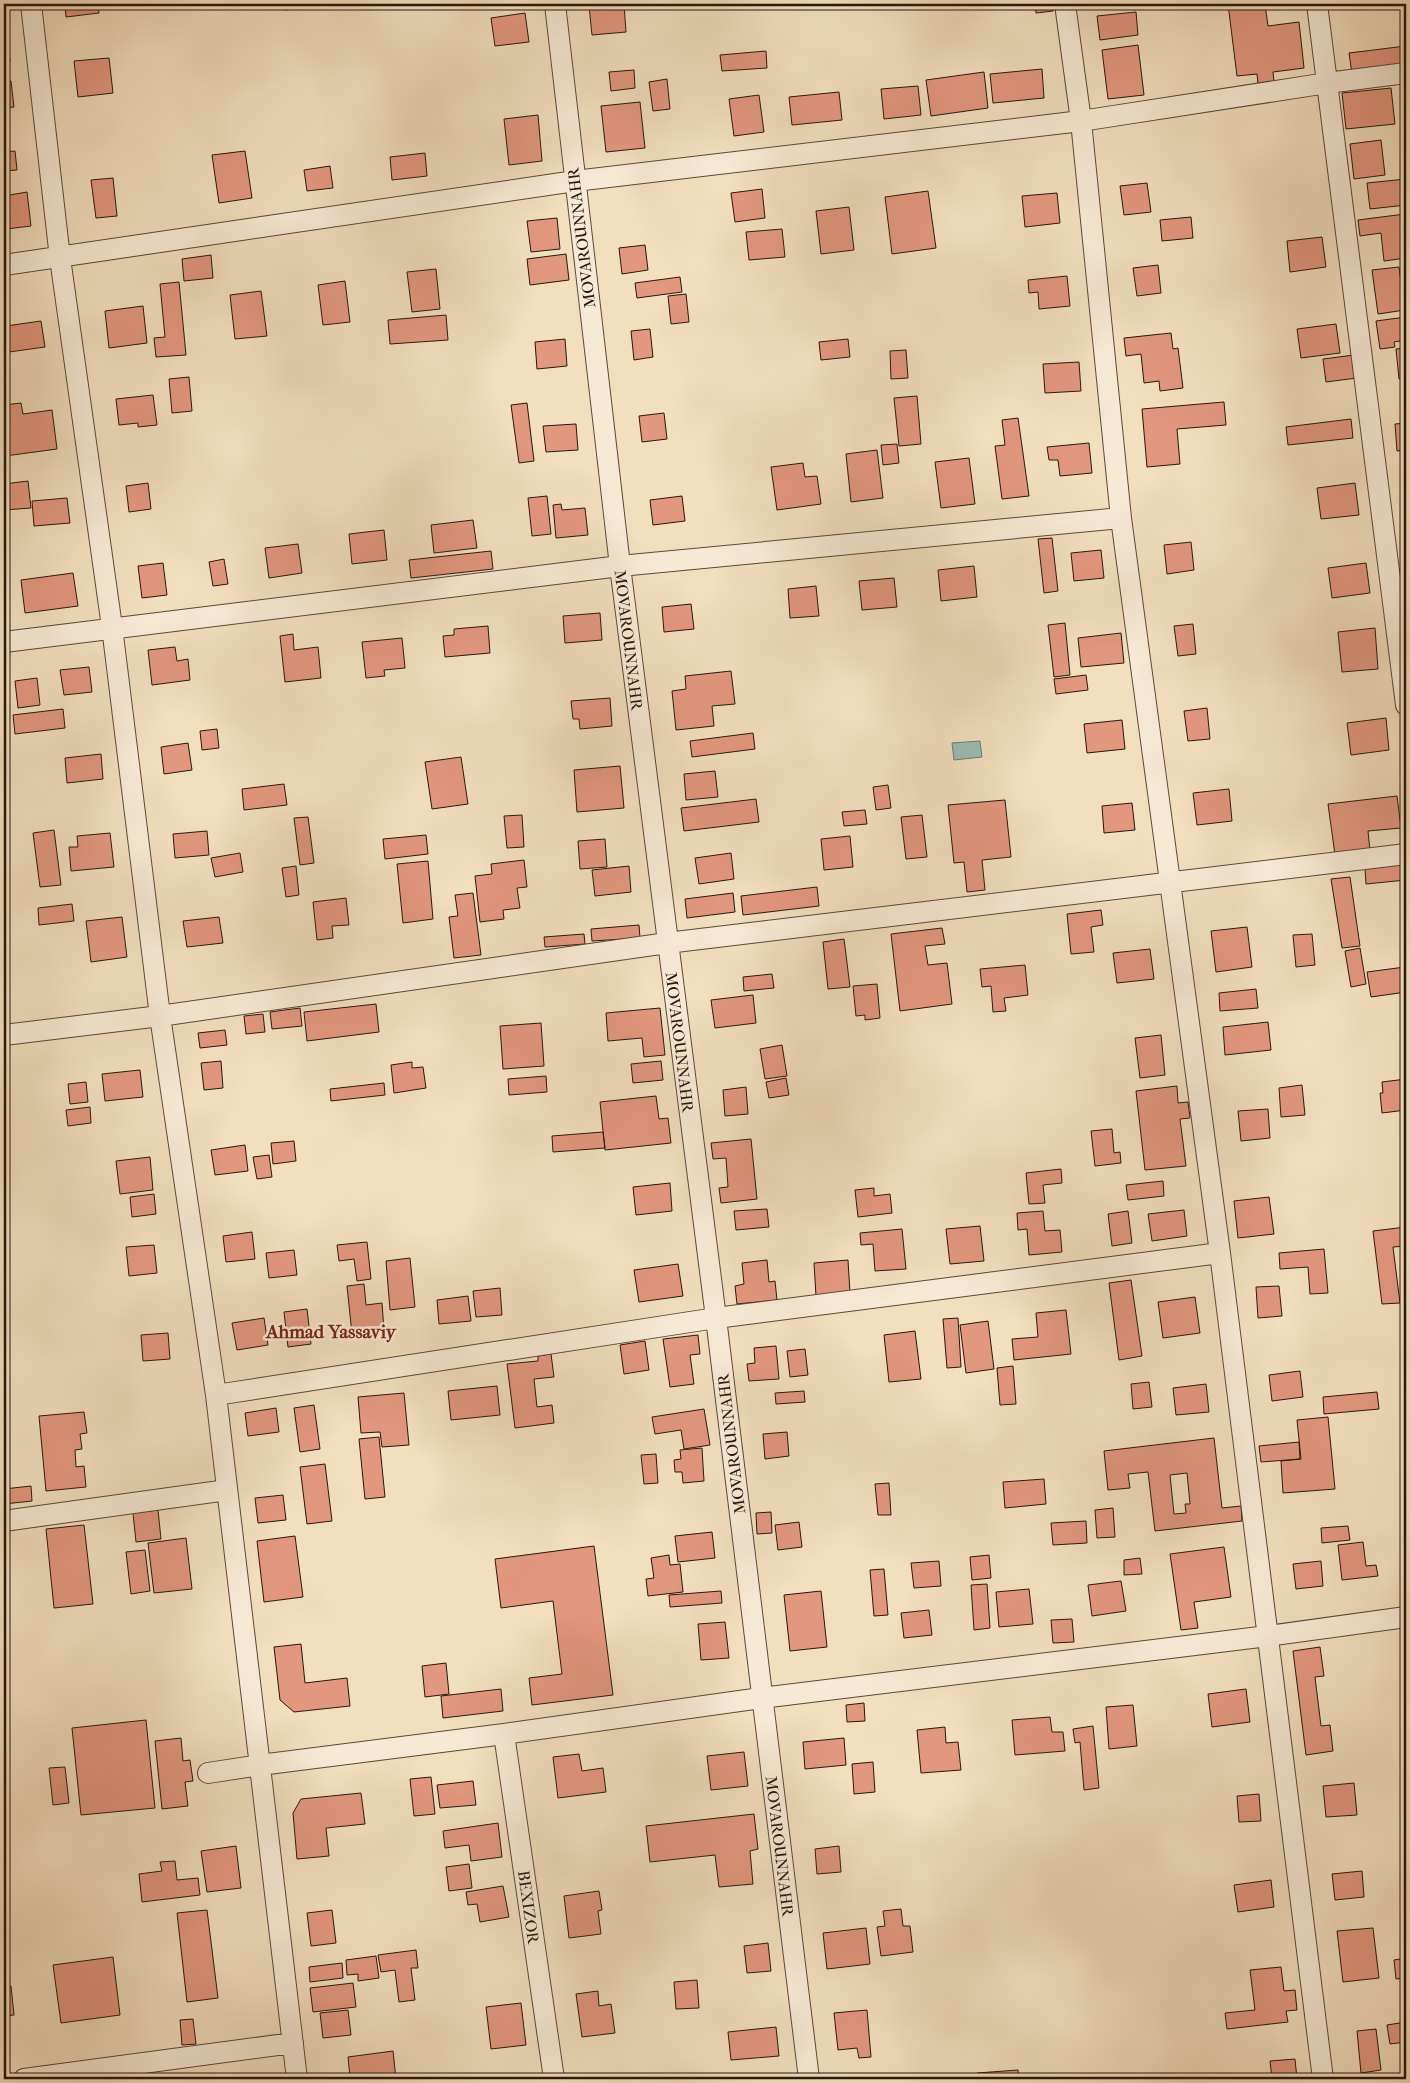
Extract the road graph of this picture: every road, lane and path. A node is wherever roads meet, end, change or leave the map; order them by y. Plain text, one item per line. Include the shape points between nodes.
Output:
1 (31, 4) edge
2 (555, 4) edge
3 (1065, 4) edge
4 (1317, 4) edge
5 (1406, 73) edge
6 (1327, 82) junction
7 (1081, 120) junction
8 (574, 181) junction
9 (60, 258) junction
10 (4, 265) edge
11 (1121, 518) junction
12 (620, 566) junction
13 (112, 627) junction
14 (4, 642) edge
15 (1406, 705) edge
16 (1406, 854) edge
17 (1169, 884) junction
18 (667, 943) junction
19 (160, 1016) junction
20 (4, 1035) edge
21 (1220, 1253) junction
22 (716, 1318) junction
23 (216, 1395) junction
24 (227, 1490) junction
25 (4, 1521) edge
26 (1406, 1617) edge
27 (1268, 1636) junction
28 (761, 1698) junction
29 (504, 1734) junction
30 (260, 1765) junction
31 (208, 1773) dead end
32 (292, 2043) junction
33 (24, 2079) edge
34 (297, 2079) edge
35 (554, 2079) edge
36 (809, 2079) edge
37 (1323, 2079) edge

1 - 9 street
2 - 8 street, MOVAROUNNAHR
3 - 7 street
4 - 6 street
5 - 6 street
6 - 7 street
6 - 15 street
7 - 8 street
7 - 11 street
8 - 9 street
8 - 12 street, MOVAROUNNAHR
9 - 10 street
9 - 13 street
11 - 12 street
11 - 17 street
12 - 13 street
12 - 18 street, MOVAROUNNAHR
13 - 14 street
13 - 19 street
16 - 17 street
17 - 18 street
17 - 21 street
18 - 19 street
18 - 22 street, MOVAROUNNAHR
19 - 20 street
19 - 23 street
21 - 22 street
21 - 27 street
22 - 23 street
22 - 28 street, MOVAROUNNAHR
23 - 24 street
24 - 25 street
24 - 30 street
26 - 27 street
27 - 28 street
27 - 37 street
28 - 29 street
28 - 36 street, MOVAROUNNAHR
29 - 30 street
29 - 35 street, BEXIZOR
30 - 31 street
30 - 32 street
32 - 33 street
32 - 34 street

